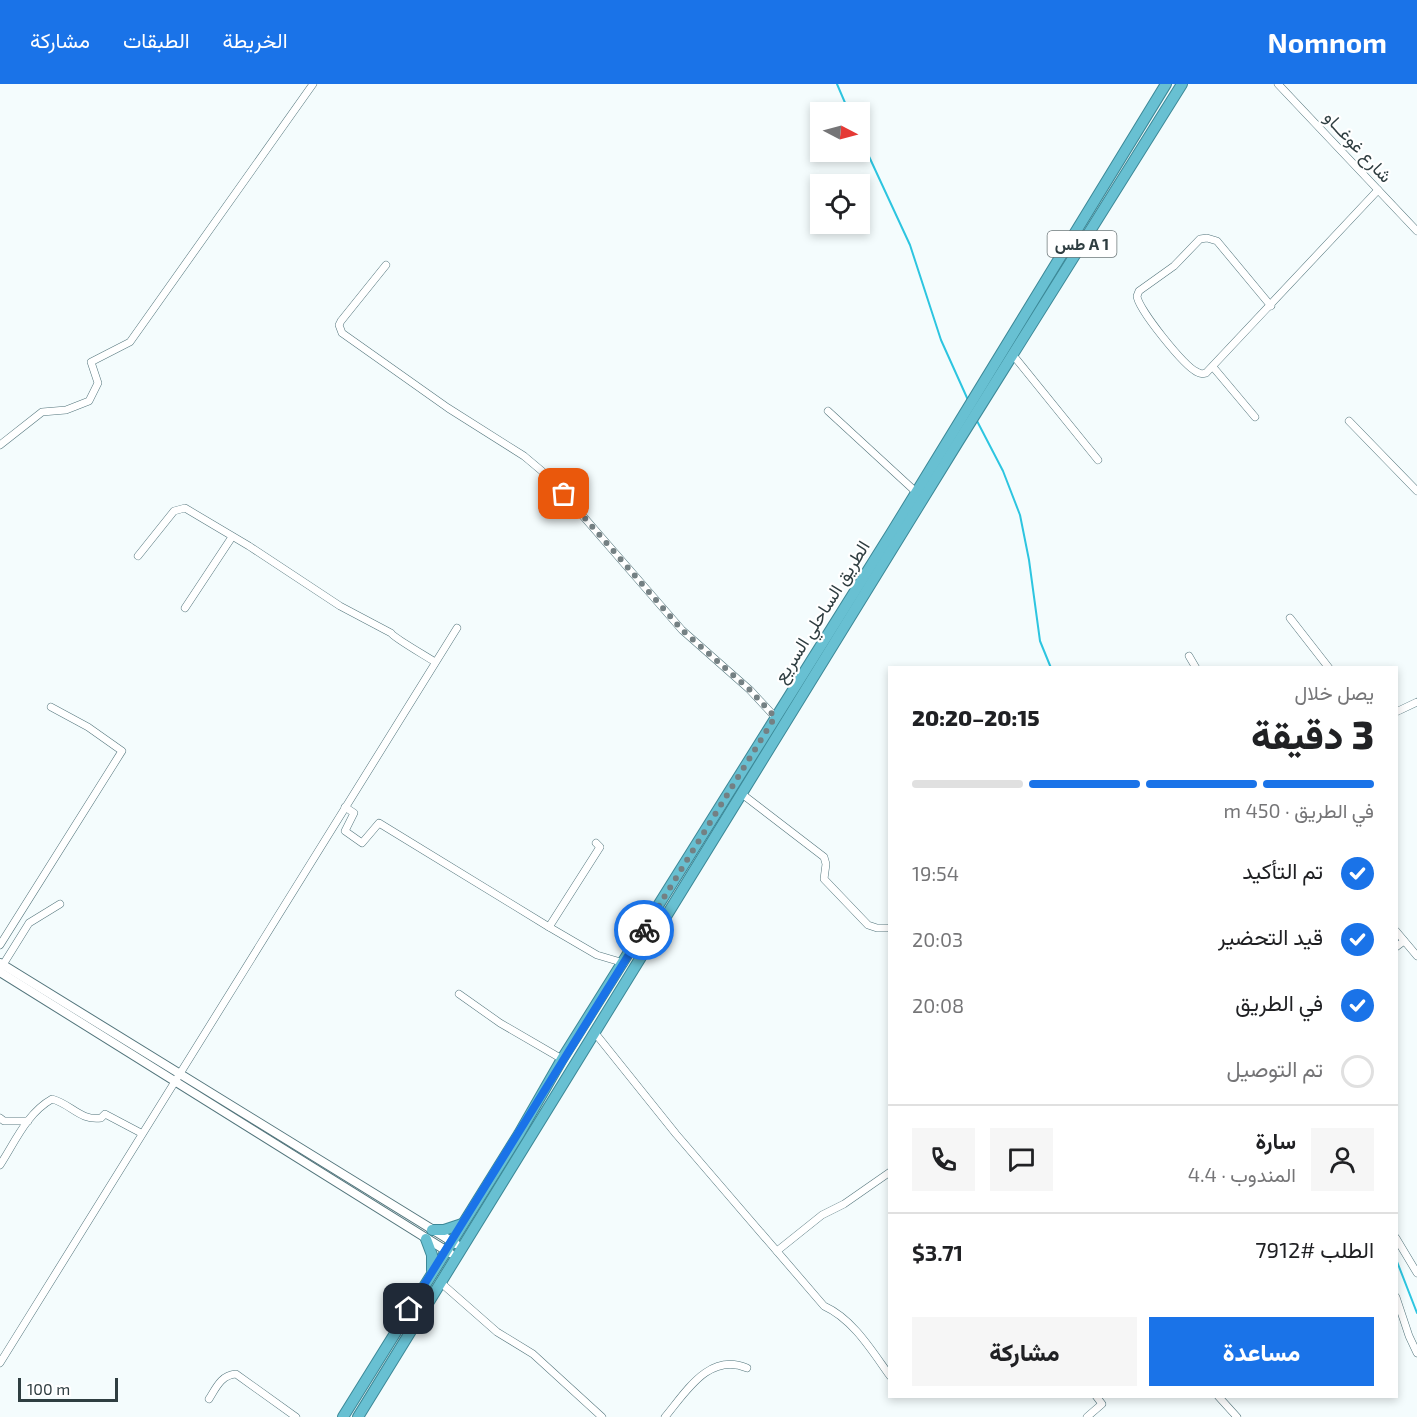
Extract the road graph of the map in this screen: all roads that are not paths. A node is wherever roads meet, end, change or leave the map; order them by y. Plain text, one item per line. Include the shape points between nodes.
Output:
1 (313, 84) edge
2 (1166, 84) edge
3 (1182, 84) edge
4 (1278, 84) edge
5 (1378, 190) junction
6 (1417, 231) edge
7 (386, 265) dead end
8 (1271, 306) junction
9 (1013, 355) junction
10 (1213, 367) junction
11 (979, 401) junction
12 (828, 411) dead end
13 (1255, 417) dead end
14 (1349, 421) dead end
15 (954, 439) junction
16 (0, 445) edge
17 (1098, 460) dead end
18 (1417, 490) edge
19 (916, 492) junction
20 (232, 537) junction
21 (138, 556) dead end
22 (185, 608) dead end
23 (1290, 618) dead end
24 (457, 628) dead end
25 (1189, 656) dead end
26 (435, 662) junction
27 (1195, 666) edge
28 (1327, 666) edge
29 (1417, 702) edge
30 (51, 707) dead end
31 (1398, 711) edge
32 (775, 717) junction
33 (742, 794) junction
34 (345, 807) junction
35 (596, 843) dead end
36 (60, 904) dead end
37 (549, 927) junction
38 (887, 928) dead end
39 (1398, 934) edge
40 (1404, 941) junction
41 (0, 945) edge
42 (1398, 946) edge
43 (1417, 956) edge
44 (624, 963) junction
45 (1, 968) edge
46 (459, 994) dead end
47 (105, 1032) junction
48 (595, 1032) junction
49 (562, 1059) junction
50 (181, 1074) junction
51 (176, 1083) junction
52 (238, 1109) junction
53 (0, 1118) edge
54 (233, 1118) junction
55 (28, 1121) junction
56 (141, 1133) junction
57 (0, 1165) edge
58 (888, 1173) edge
59 (368, 1196) junction
60 (462, 1223) junction
61 (429, 1234) junction
62 (1398, 1241) edge
63 (448, 1246) junction
64 (777, 1251) junction
65 (459, 1252) junction
66 (431, 1273) junction
67 (1417, 1273) edge
68 (440, 1282) junction
69 (1398, 1303) edge
70 (1417, 1353) edge
71 (0, 1363) edge
72 (747, 1368) dead end
73 (888, 1373) edge
74 (1098, 1398) edge
75 (1220, 1398) edge
76 (209, 1399) dead end
77 (296, 1417) edge
78 (343, 1417) edge
79 (358, 1417) edge
80 (602, 1417) edge
81 (665, 1417) edge
82 (1087, 1417) edge
83 (1237, 1417) edge

1 - 16 street via 130,342 91,362 98,383 88,401 66,410 42,412
2 - 11 highway, طس A 1
3 - 9 highway, طس A 1
4 - 5 street, شارع غوغــاو
5 - 6 street, شارع غوغــاو
5 - 8 street
7 - 32 street via 341,321 342,333 549,477 682,630
8 - 10 street
8 - 10 street via 1217,241 1207,238 1196,242 1174,266 1139,291 1138,302 1184,360 1201,374
9 - 11 highway, طس A 1
9 - 17 street
10 - 13 street
11 - 15 highway
12 - 19 street
14 - 18 street
15 - 19 highway, الطريق الساحلي السريع
15 - 33 highway, الطريق الساحلي السريع
19 - 32 highway, الطريق الساحلي السريع
20 - 21 street via 188,509 178,508
20 - 22 street
20 - 26 street
23 - 28 street
24 - 26 street
25 - 27 street
26 - 34 street
29 - 31 street
30 - 41 street via 122,751
32 - 44 highway, الطريق الساحلي السريع
33 - 38 street via 824,857 824,879 868,925
33 - 48 highway, الطريق الساحلي السريع
34 - 37 street via 354,813 345,831 362,843 379,823
34 - 50 street
35 - 37 street via 600,847
36 - 45 street via 29,923
37 - 44 street via 597,956
39 - 40 street
40 - 42 street
40 - 43 street
44 - 49 highway, الطريق الساحلي السريع
45 - 47 street
46 - 49 street
47 - 50 street
47 - 51 street
48 - 64 street
48 - 65 highway, الطريق الساحلي السريع
49 - 60 highway, الطريق الساحلي السريع
50 - 51 street
50 - 52 street
51 - 54 street
51 - 56 street
52 - 54 street
52 - 59 street
53 - 55 street
54 - 59 street
55 - 56 street via 52,1099 85,1118 101,1118 105,1114
55 - 57 street
56 - 71 street
58 - 64 street via 822,1215
59 - 61 street
60 - 61 highway
60 - 63 highway, الطريق الساحلي السريع
61 - 63 street
61 - 66 highway
62 - 67 street
63 - 65 street
63 - 66 highway, الطريق الساحلي السريع
64 - 73 street via 824,1306 849,1324
65 - 68 highway, الطريق الساحلي السريع
66 - 78 highway, الطريق الساحلي السريع
68 - 79 highway, الطريق الساحلي السريع
68 - 80 street via 497,1332 533,1354
69 - 70 street
72 - 81 street via 735,1363 714,1366
74 - 82 street via 1102,1404
75 - 83 street
76 - 77 street via 222,1380 236,1374

